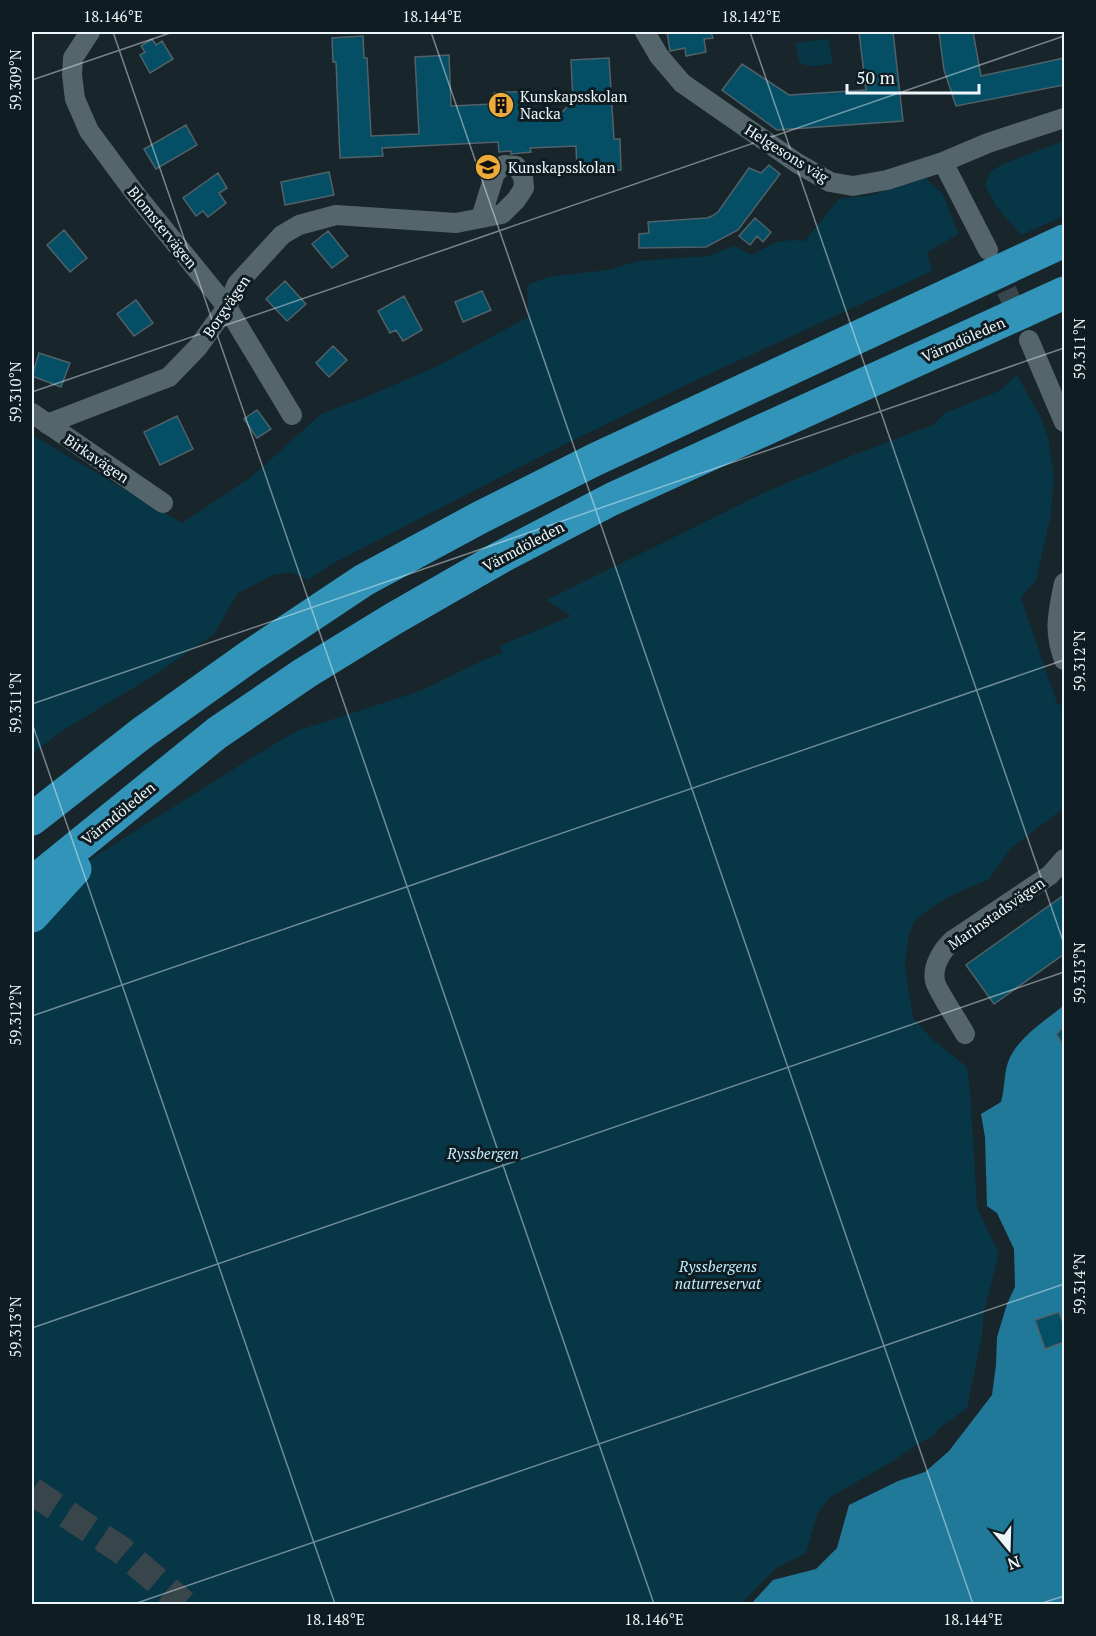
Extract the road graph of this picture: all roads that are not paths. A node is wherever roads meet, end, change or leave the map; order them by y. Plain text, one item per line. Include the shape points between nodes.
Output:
1 (90, 32) edge
2 (645, 32) edge
3 (1065, 118) edge
4 (943, 162) junction
5 (481, 218) dead end
6 (1065, 241) edge
7 (988, 250) tunnel mouth
8 (1065, 293) edge
9 (227, 307) junction
10 (1029, 340) tunnel mouth
11 (292, 415) dead end
12 (39, 418) edge
13 (1065, 422) edge
14 (163, 503) dead end
15 (1065, 583) edge
16 (1065, 660) edge
17 (144, 793) junction
18 (32, 817) edge
19 (1065, 859) edge
20 (32, 883) edge
21 (32, 916) edge
22 (965, 1034) dead end

1 - 9 street, Blomstervägen via 73,58 72,75 75,99 89,131
2 - 4 street, Helgesons väg via 682,83 830,182 853,186 887,180
3 - 4 street, Helgesons väg
4 - 7 street
5 - 9 street, Borgvägen via 456,223 336,214 299,225 282,235 237,284
6 - 18 highway via 594,460 364,580 175,709
8 - 17 highway, Värmdöleden via 612,499 501,557 305,673 211,738
9 - 11 street, Blomstervägen
9 - 12 street, Borgvägen via 198,347 169,377
10 - 13 street
12 - 14 street, Birkavägen
15 - 16 street via 1057,616
17 - 20 highway, Värmdöleden
17 - 21 highway
19 - 22 street, Marinstadsvägen via 1050,875 942,951 935,982

